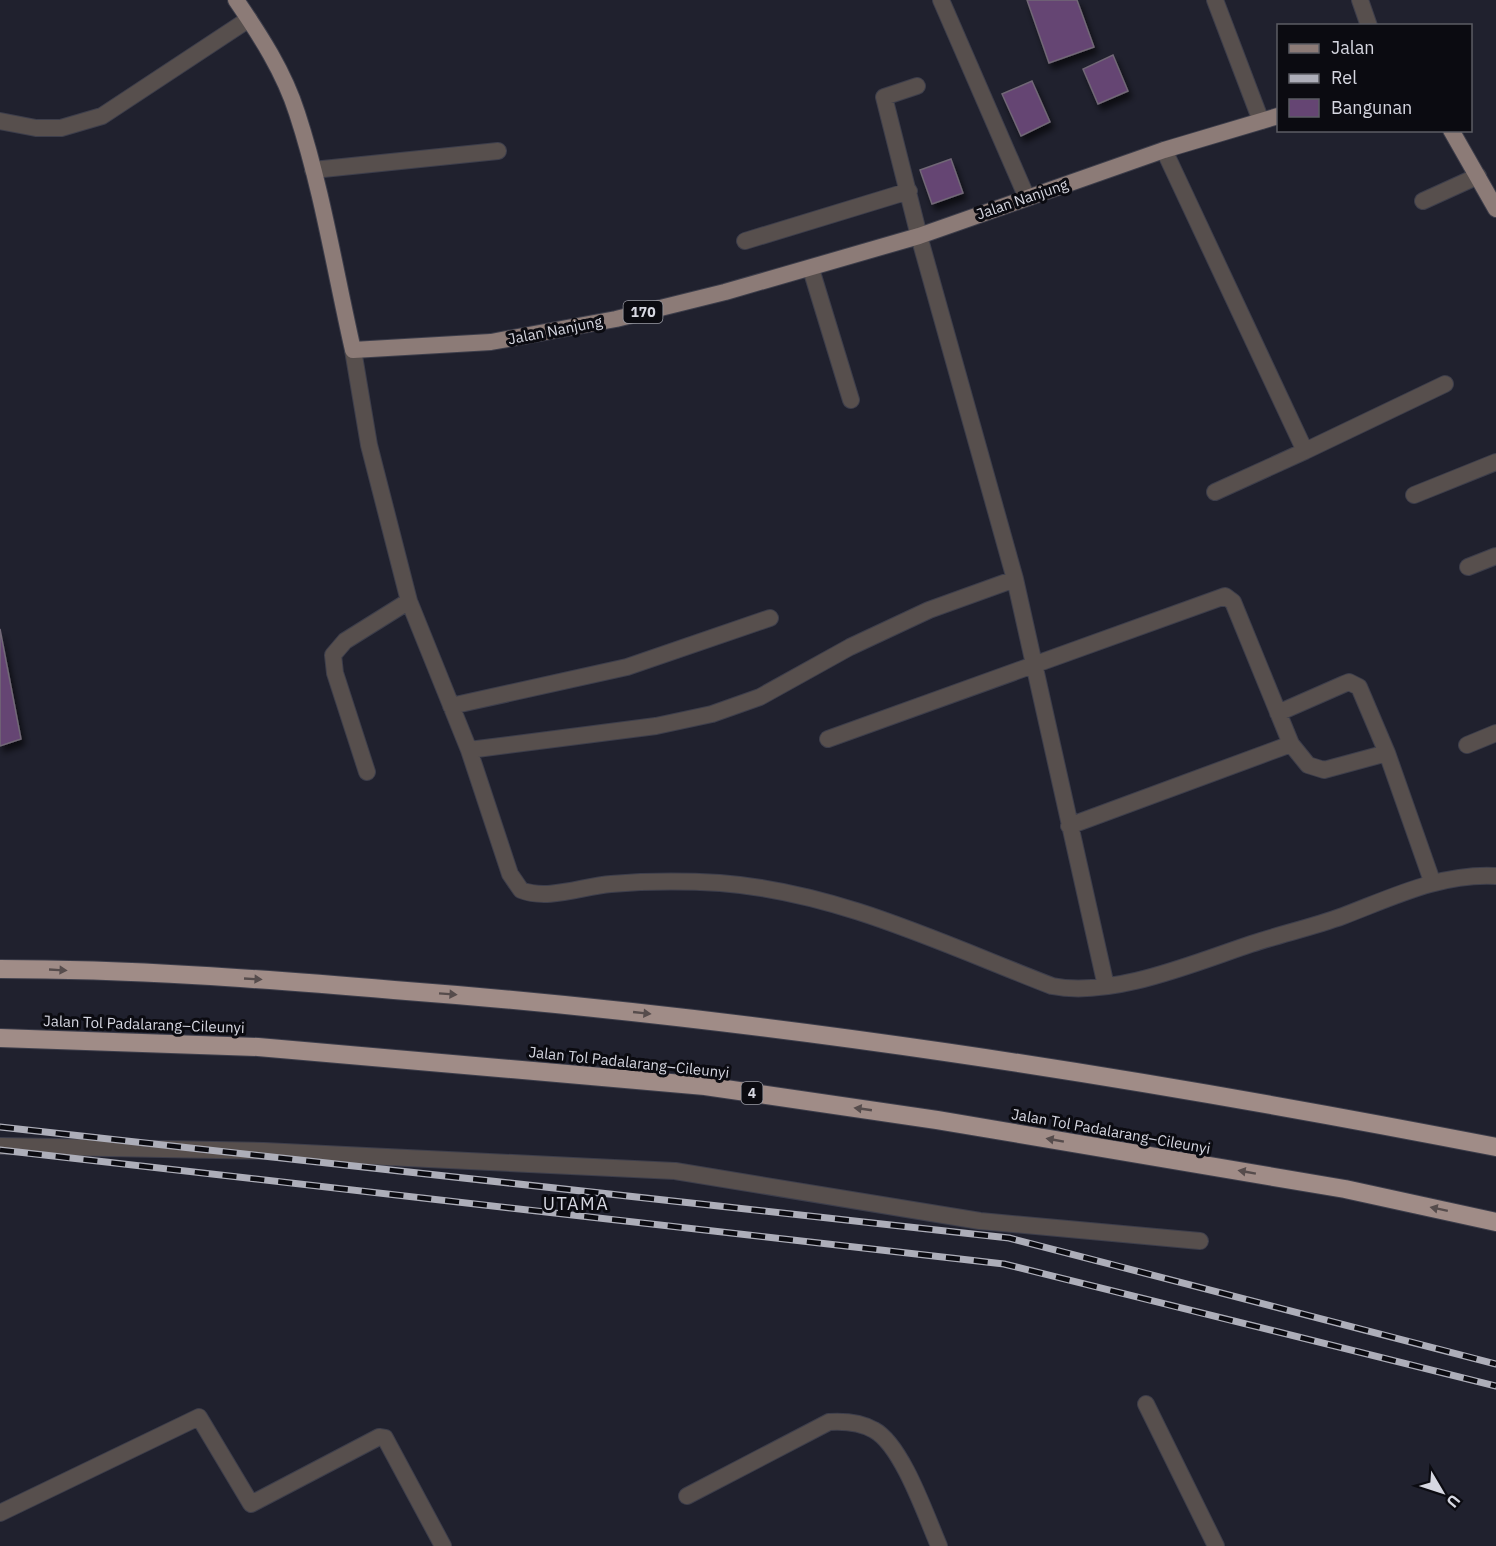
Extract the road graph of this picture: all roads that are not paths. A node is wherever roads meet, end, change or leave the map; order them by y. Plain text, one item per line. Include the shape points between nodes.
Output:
1 (236, 0) edge
2 (941, 0) edge
3 (1215, 0) edge
4 (1360, 0) edge
5 (249, 19) junction
6 (1368, 24) edge
7 (917, 86) dead end
8 (1277, 116) edge
9 (0, 121) edge
10 (1261, 121) junction
11 (1452, 132) edge
12 (1164, 150) junction
13 (498, 151) dead end
14 (313, 170) junction
15 (1478, 176) junction
16 (909, 191) junction
17 (1027, 198) junction
18 (1424, 201) dead end
19 (1496, 209) edge
20 (919, 236) junction
21 (745, 241) dead end
22 (811, 269) junction
23 (353, 350) junction
24 (1445, 384) dead end
25 (851, 400) dead end
26 (1305, 451) junction
27 (1496, 462) edge
28 (1215, 492) dead end
29 (1414, 495) dead end
30 (1496, 556) edge
31 (1468, 567) dead end
32 (1015, 579) junction
33 (409, 602) junction
34 (770, 618) dead end
35 (1035, 666) junction
36 (451, 706) junction
37 (1278, 713) junction
38 (1496, 733) edge
39 (828, 739) dead end
40 (1291, 744) junction
41 (1467, 745) dead end
42 (469, 750) junction
43 (1387, 753) junction
44 (367, 772) dead end
45 (1069, 826) junction
46 (1496, 876) edge
47 (1432, 881) junction
48 (0, 969) edge
49 (1106, 986) junction
50 (0, 1038) edge
51 (0, 1146) edge
52 (1496, 1147) edge
53 (1496, 1222) edge
54 (1200, 1241) dead end
55 (1146, 1404) dead end
56 (687, 1496) dead end
57 (0, 1513) edge
58 (443, 1546) edge
59 (939, 1546) edge
60 (1216, 1546) edge

1 - 5 main road
2 - 17 street
3 - 10 street
4 - 6 street
5 - 9 street via 102,116 62,128
5 - 14 main road via 273,58 297,111
7 - 16 street via 884,97
8 - 10 main road, Jalan Nanjung / 170
10 - 12 main road, Jalan Nanjung / 170
11 - 15 main road
12 - 17 main road, Jalan Nanjung / 170
12 - 26 street
13 - 14 street
14 - 23 main road
15 - 18 street
15 - 19 main road
16 - 20 street
16 - 21 street
17 - 20 main road, Jalan Nanjung / 170
20 - 22 main road, Jalan Nanjung / 170
20 - 32 street
22 - 23 main road, Jalan Nanjung / 170 via 616,319 490,342
22 - 25 street
23 - 33 street via 369,446
24 - 26 street
26 - 28 street
27 - 29 street
30 - 31 street
32 - 35 street
32 - 42 street via 929,610 850,647 760,697 712,714 656,726
33 - 36 street
33 - 44 street via 345,640 333,655 335,673
34 - 36 street via 627,667
35 - 37 street via 1225,596 1233,602
35 - 39 street
35 - 45 street
36 - 42 street
37 - 40 street
37 - 43 street via 1344,684 1355,684
38 - 41 street
40 - 43 street via 1308,765 1324,770
40 - 45 street
42 - 49 street via 510,874 530,894 667,881 769,889 830,902 897,924 1052,986 1071,990
43 - 47 street
45 - 49 street
46 - 47 street
47 - 49 street via 1339,917 1176,969
48 -> 52 highway via 285,981 529,1000 737,1024 953,1053 1347,1118
53 -> 50 highway, Jalan Tol Padalarang–Cileunyi / 4 via 1310,1183 937,1120 705,1086 258,1047
51 - 54 street via 264,1151 675,1171 980,1221
55 - 60 street
56 - 59 street via 829,1422 846,1421 876,1431 887,1442 903,1465
57 - 58 street via 198,1417 250,1504 379,1437 385,1438

